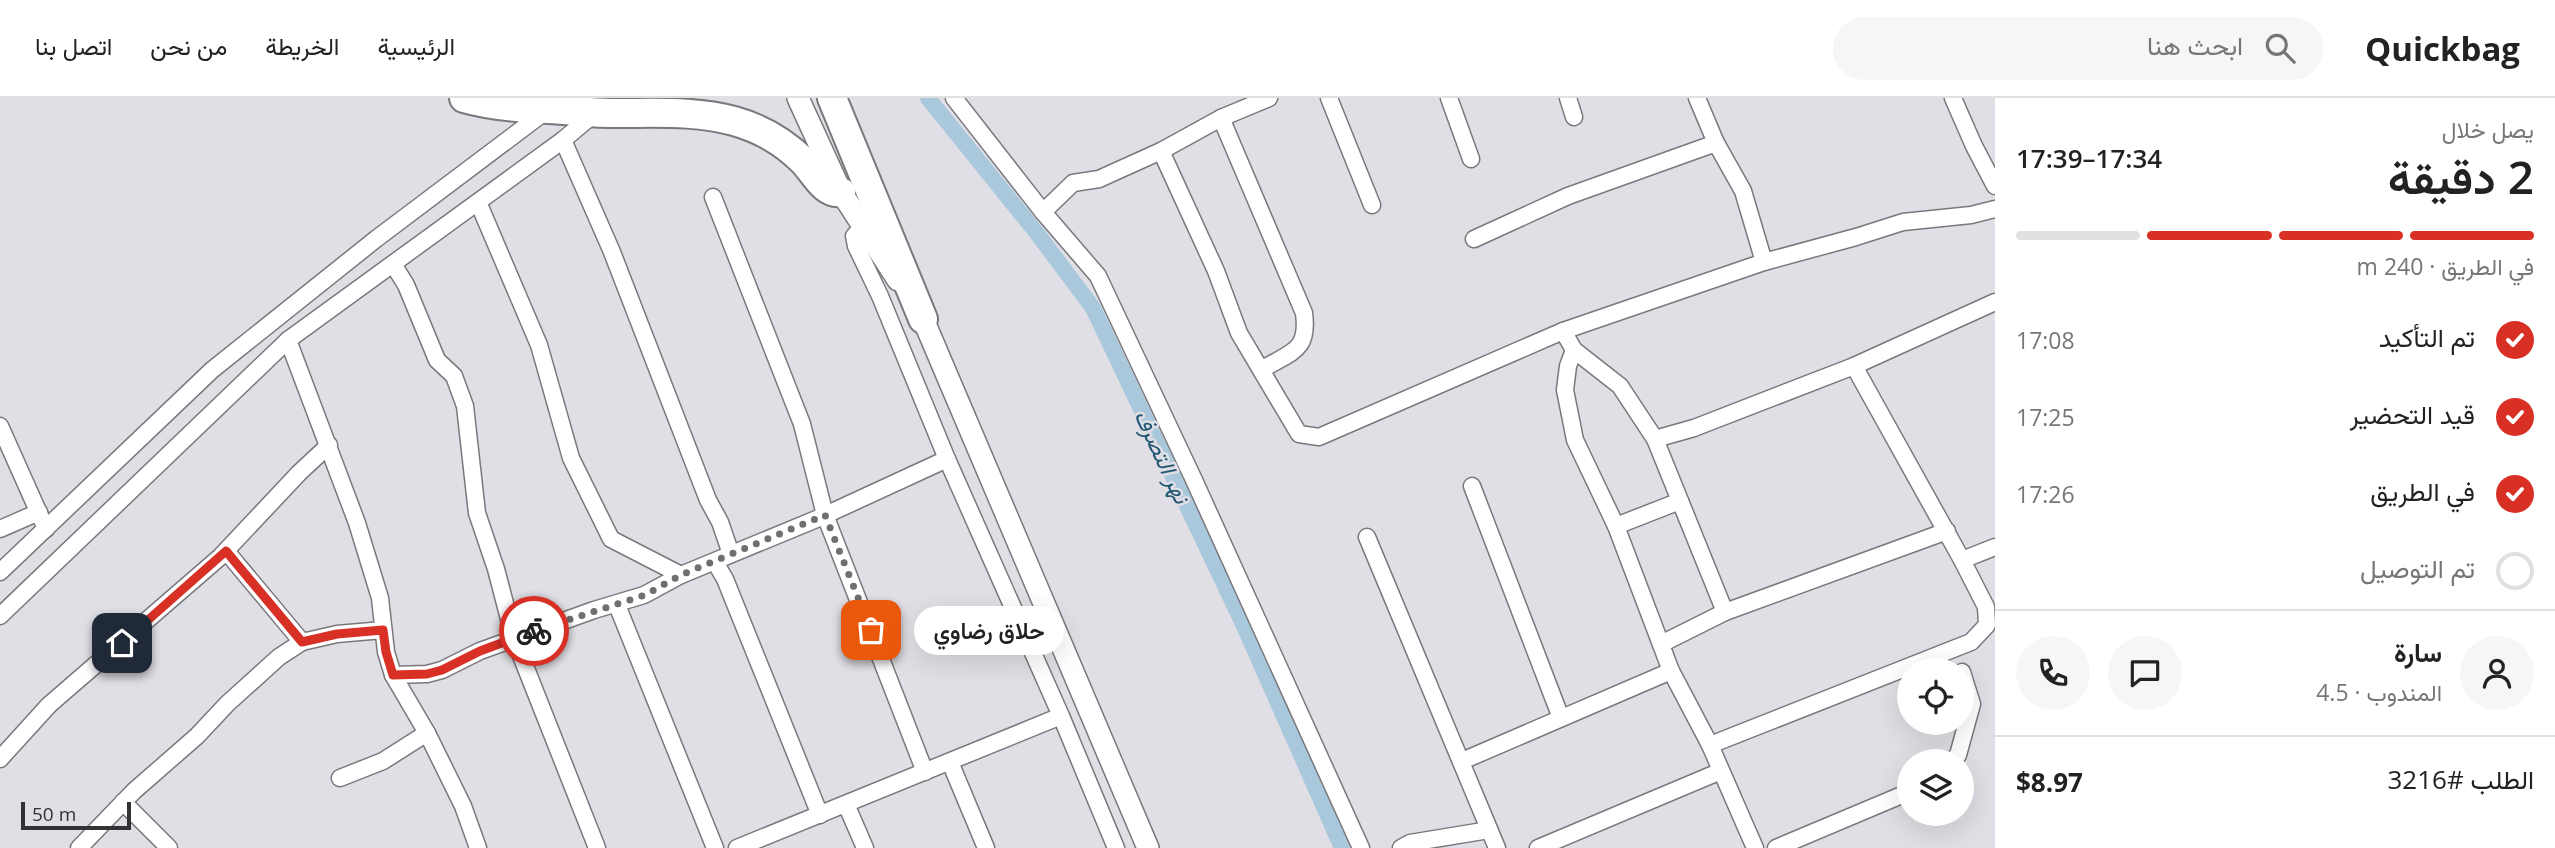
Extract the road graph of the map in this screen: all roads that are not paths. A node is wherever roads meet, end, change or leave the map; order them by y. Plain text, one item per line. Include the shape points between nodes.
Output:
1 (464, 98) edge
2 (798, 98) edge
3 (832, 98) edge
4 (954, 98) edge
5 (1269, 98) edge
6 (1329, 98) edge
7 (1449, 98) edge
8 (1569, 98) edge
9 (1697, 98) edge
10 (1953, 98) edge
11 (548, 109) junction
12 (594, 114) junction
13 (1574, 117) dead end
14 (1221, 118) junction
15 (563, 140) junction
16 (1716, 143) junction
17 (1161, 151) junction
18 (1471, 159) dead end
19 (1995, 186) edge
20 (842, 192) junction
21 (713, 197) dead end
22 (478, 202) junction
23 (1372, 205) dead end
24 (1995, 209) edge
25 (1043, 212) junction
26 (863, 226) junction
27 (1474, 239) dead end
28 (1764, 262) junction
29 (393, 264) junction
30 (305, 295) junction
31 (1995, 302) edge
32 (320, 317) junction
33 (923, 319) junction
34 (1563, 331) junction
35 (288, 340) junction
36 (1574, 350) junction
37 (1854, 366) junction
38 (1263, 369) junction
39 (0, 426) edge
40 (1655, 439) junction
41 (328, 445) junction
42 (947, 459) junction
43 (1472, 486) dead end
44 (1680, 501) junction
45 (39, 512) junction
46 (825, 515) junction
47 (1616, 526) junction
48 (46, 528) junction
49 (0, 529) edge
50 (1947, 531) junction
51 (1367, 537) dead end
52 (1995, 547) edge
53 (226, 551) junction
54 (731, 554) junction
55 (1962, 560) junction
56 (715, 562) junction
57 (0, 572) edge
58 (681, 575) junction
59 (617, 605) junction
60 (1725, 612) junction
61 (0, 616) edge
62 (383, 630) junction
63 (514, 638) junction
64 (302, 642) junction
65 (1661, 644) junction
66 (1954, 648) junction
67 (1957, 658) edge
68 (1671, 671) junction
69 (393, 675) junction
70 (1061, 716) junction
71 (1561, 718) junction
72 (427, 733) junction
73 (1710, 745) junction
74 (0, 759) edge
75 (1462, 761) junction
76 (950, 762) junction
77 (1721, 771) junction
78 (925, 772) junction
79 (340, 778) dead end
80 (1897, 797) edge
81 (123, 802) junction
82 (846, 804) junction
83 (820, 816) junction
84 (1489, 830) junction
85 (742, 847) edge
86 (79, 848) edge
87 (169, 848) edge
88 (478, 848) edge
89 (597, 848) edge
90 (715, 848) edge
91 (865, 848) edge
92 (986, 848) edge
93 (1116, 848) edge
94 (1148, 848) edge
95 (1361, 848) edge
96 (1401, 848) edge
97 (1497, 848) edge
98 (1538, 848) edge
99 (1755, 848) edge
100 (1776, 848) edge

1 - 11 highway via 525,110
2 - 20 street
3 - 33 highway
4 - 25 street
5 - 14 street
6 - 23 street
7 - 18 street
8 - 13 street
9 - 16 street
10 - 19 street
11 - 12 highway
11 - 30 street
12 - 15 street
12 - 20 highway via 687,113 733,121 782,143 828,190
14 - 17 street
14 - 38 street via 1304,313 1306,333 1299,348
15 - 22 street
15 - 54 street
16 - 27 street via 1568,196
16 - 28 street via 1743,191
17 - 25 street via 1099,179 1073,183
17 - 38 street via 1239,333
20 - 26 street
21 - 46 street via 802,424
22 - 29 street
22 - 58 street via 538,345 571,458 611,539
24 - 28 street via 1903,222
25 - 95 street via 1098,276
26 - 33 street
26 - 42 street via 854,236 856,246
28 - 34 street
29 - 32 street
29 - 63 street via 437,360 454,376 465,406 477,513
30 - 32 street
30 - 48 street via 182,397
31 - 37 street
32 - 35 street
33 - 94 street
34 - 36 street
34 - 38 street via 1319,438 1299,434
35 - 41 street
35 - 61 street
36 - 40 street via 1620,386
36 - 47 street via 1564,390 1575,440
37 - 40 street
37 - 50 street
39 - 45 street
40 - 44 street
41 - 53 street
41 - 62 street via 380,598
42 - 46 street
42 - 70 street
43 - 71 street
44 - 47 street
44 - 60 street
45 - 48 street
45 - 49 street
46 - 54 street
46 - 78 street
47 - 65 street
48 - 57 street
50 - 55 street
50 - 60 street
51 - 75 street
52 - 55 street
53 - 64 street
53 - 74 street via 50,705
54 - 56 street
55 - 66 street via 1986,607 1987,625 1971,642
56 - 58 street
56 - 83 street
58 - 59 street
59 - 63 street
59 - 90 street
60 - 65 street
62 - 64 street
62 - 69 street
63 - 69 street via 442,670
63 - 89 street
64 - 81 street via 279,657
65 - 68 street
66 - 67 street
66 - 73 street
68 - 71 street
68 - 73 street
69 - 72 street
70 - 76 street
70 - 93 street
71 - 75 street
72 - 79 street via 383,761
72 - 88 street
73 - 77 street
75 - 84 street
76 - 78 street
76 - 92 street
77 - 98 street
77 - 99 street
78 - 82 street
80 - 100 street
81 - 86 street
81 - 87 street
82 - 83 street
82 - 91 street
83 - 85 street
84 - 96 street via 1410,842
84 - 97 street

